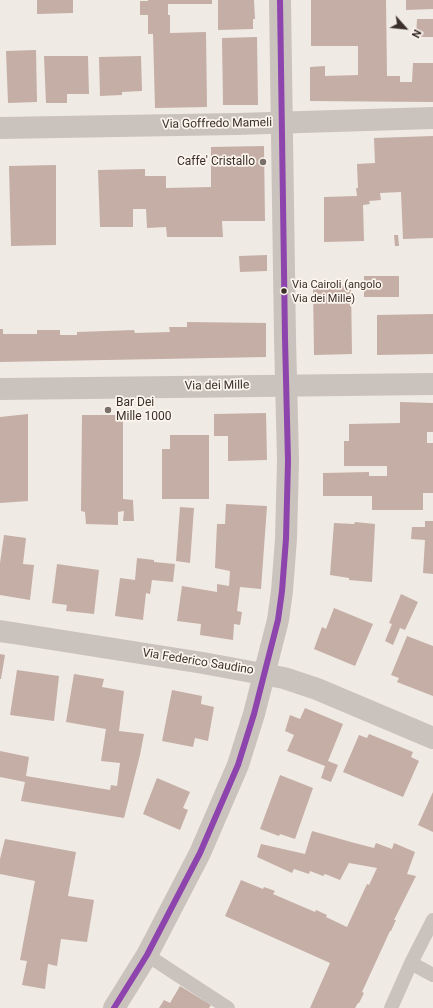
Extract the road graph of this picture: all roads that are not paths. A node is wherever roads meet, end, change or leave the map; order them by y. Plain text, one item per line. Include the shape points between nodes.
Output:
1 (280, 0) edge
2 (433, 118) edge
3 (282, 122) junction
4 (0, 128) edge
5 (433, 384) edge
6 (286, 385) junction
7 (0, 389) edge
8 (0, 631) edge
9 (264, 673) junction
10 (433, 738) edge
11 (433, 920) edge
12 (147, 955) junction
13 (411, 963) junction
14 (433, 975) edge
15 (114, 1008) edge
16 (228, 1008) edge
17 (392, 1008) edge

1 - 3 street
2 - 3 street, Via Goffredo Mameli
3 - 4 street, Via Goffredo Mameli
3 - 6 street
5 - 6 street, Via dei Mille
6 - 7 street, Via dei Mille
6 - 9 street via 286,547 278,620
8 - 9 street, Via Federico Saudino
9 - 10 street, Via Federico Saudino via 317,689
9 - 12 street via 238,765 200,853
11 - 13 lane
12 - 15 street
12 - 16 lane
13 - 14 lane
13 - 17 lane

